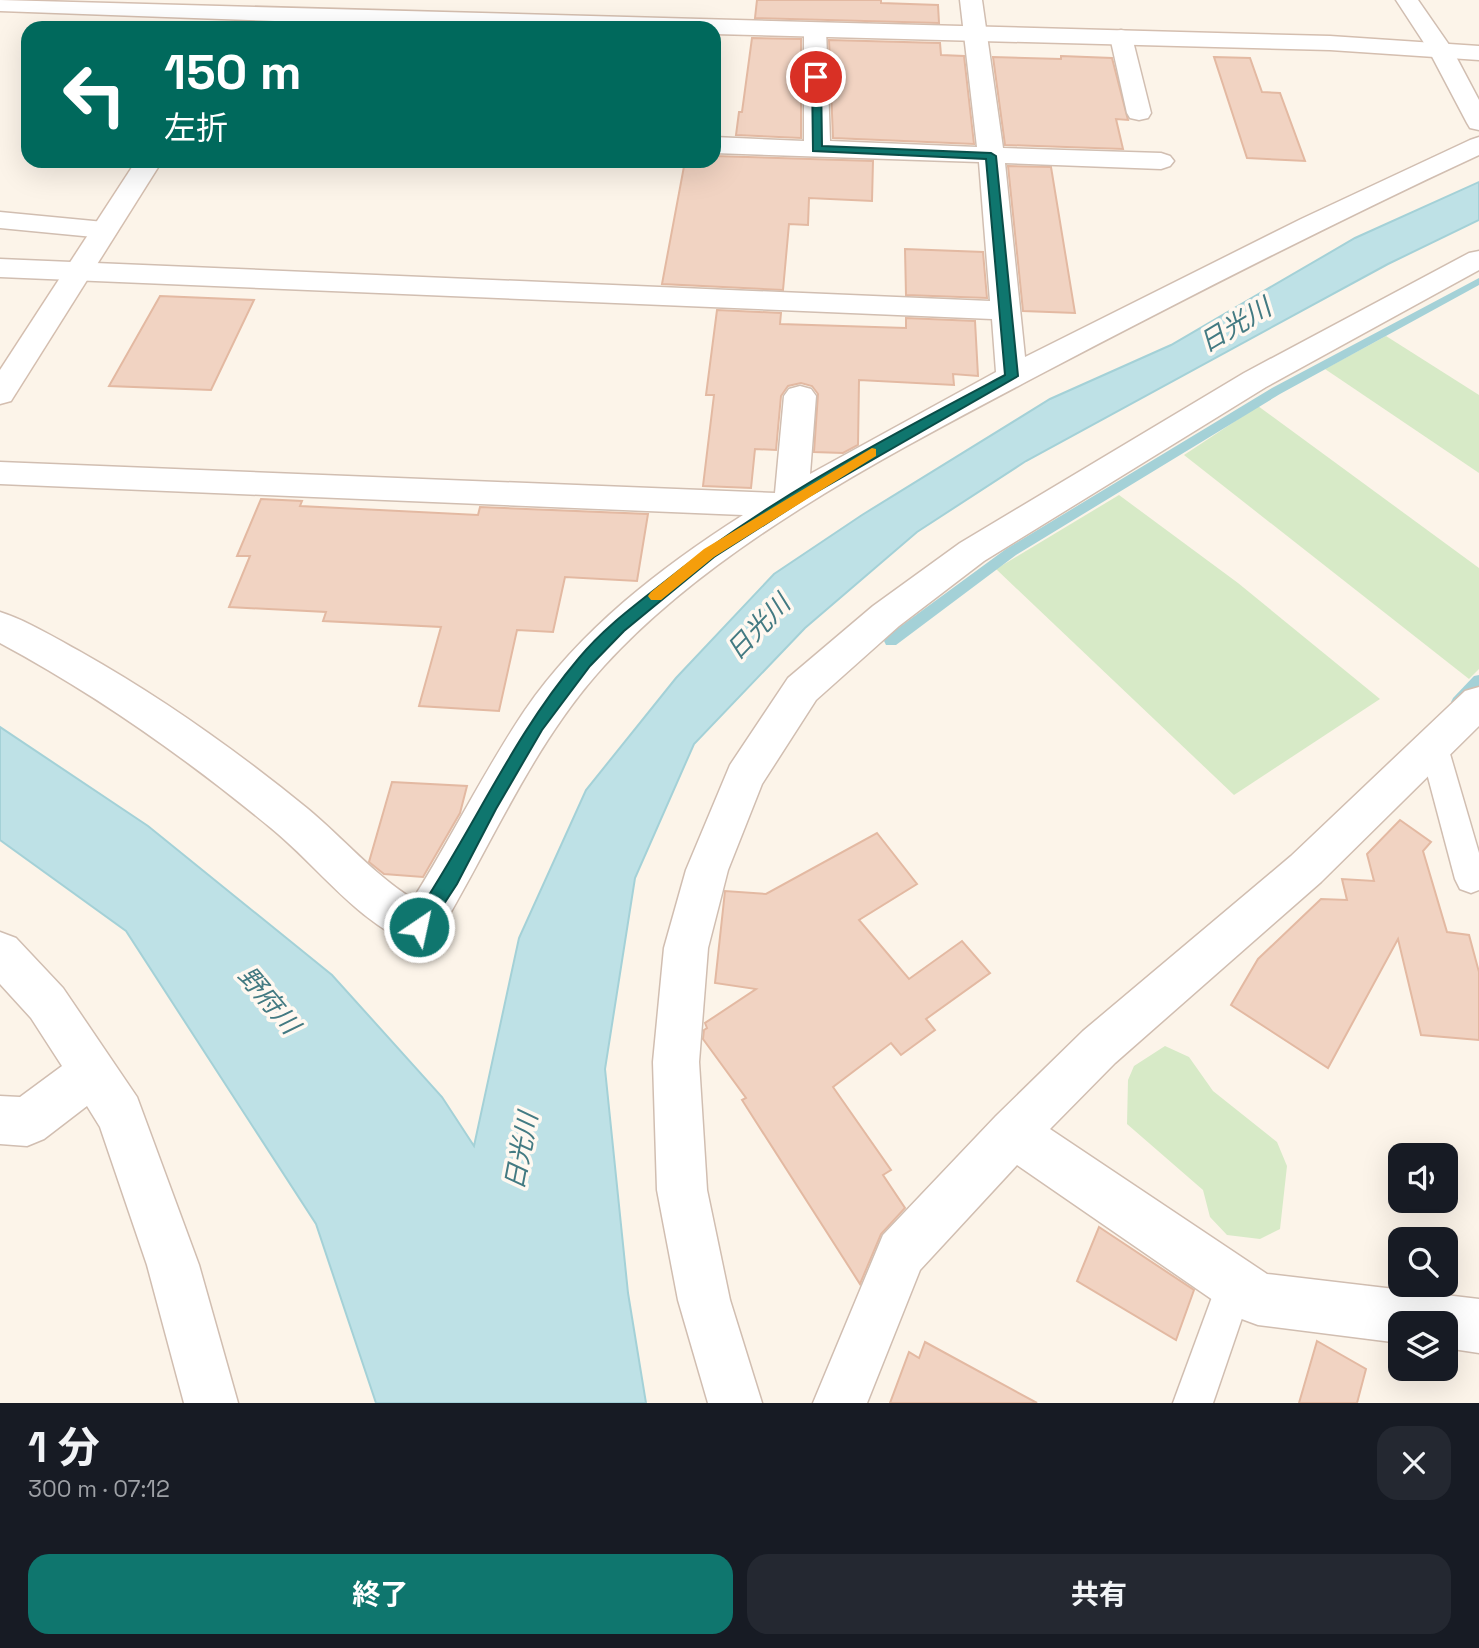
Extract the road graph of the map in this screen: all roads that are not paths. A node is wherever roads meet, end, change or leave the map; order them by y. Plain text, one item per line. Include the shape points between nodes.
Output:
1 (971, 0) edge
2 (1407, 0) edge
3 (0, 4) edge
4 (246, 13) edge
5 (531, 21) edge
6 (721, 26) edge
7 (816, 29) junction
8 (975, 34) junction
9 (1121, 37) junction
10 (1440, 49) junction
11 (1479, 53) edge
12 (1139, 113) dead end
13 (1479, 123) edge
14 (721, 145) edge
15 (1479, 145) edge
16 (817, 149) junction
17 (991, 156) junction
18 (1161, 162) dead end
19 (144, 168) edge
20 (0, 220) edge
21 (104, 230) junction
22 (1479, 259) edge
23 (0, 268) edge
24 (80, 271) junction
25 (1005, 311) junction
26 (1012, 376) junction
27 (0, 394) edge
28 (800, 396) dead end
29 (0, 473) edge
30 (788, 503) junction
31 (0, 626) edge
32 (1479, 702) edge
33 (1434, 747) junction
34 (1471, 879) dead end
35 (0, 952) edge
36 (92, 1072) junction
37 (0, 1120) edge
38 (1013, 1133) junction
39 (1235, 1283) junction
40 (1479, 1326) edge
41 (211, 1403) edge
42 (735, 1403) edge
43 (840, 1403) edge
44 (1193, 1403) edge

1 - 8 street
2 - 10 street
3 - 4 street
4 - 5 street
6 - 7 street
7 - 8 street
7 - 16 street
8 - 9 street
8 - 17 street
9 - 10 street
9 - 12 street
10 - 11 street
10 - 13 street
14 - 16 street
15 - 26 street via 1300,229
16 - 17 street
17 - 18 street
17 - 25 street
19 - 21 street
20 - 21 street
21 - 24 street
22 - 42 street via 1255,380 972,552 886,616 802,690 744,777 707,870 686,948 676,1062 682,1190 704,1300
23 - 24 street
24 - 25 street
24 - 27 street
25 - 26 street
26 - 30 street via 890,441
28 - 30 street
29 - 30 street
30 - 31 street via 709,553 618,626 585,662 537,726 419,927 370,893 295,823 213,757 140,705
32 - 33 street
33 - 34 lane
33 - 38 street via 1306,869 1099,1047
35 - 36 street via 47,1003
36 - 37 street via 27,1122
36 - 41 street via 120,1114 173,1265
38 - 39 street
38 - 43 street via 901,1253
39 - 40 street via 1258,1299
39 - 44 lane

